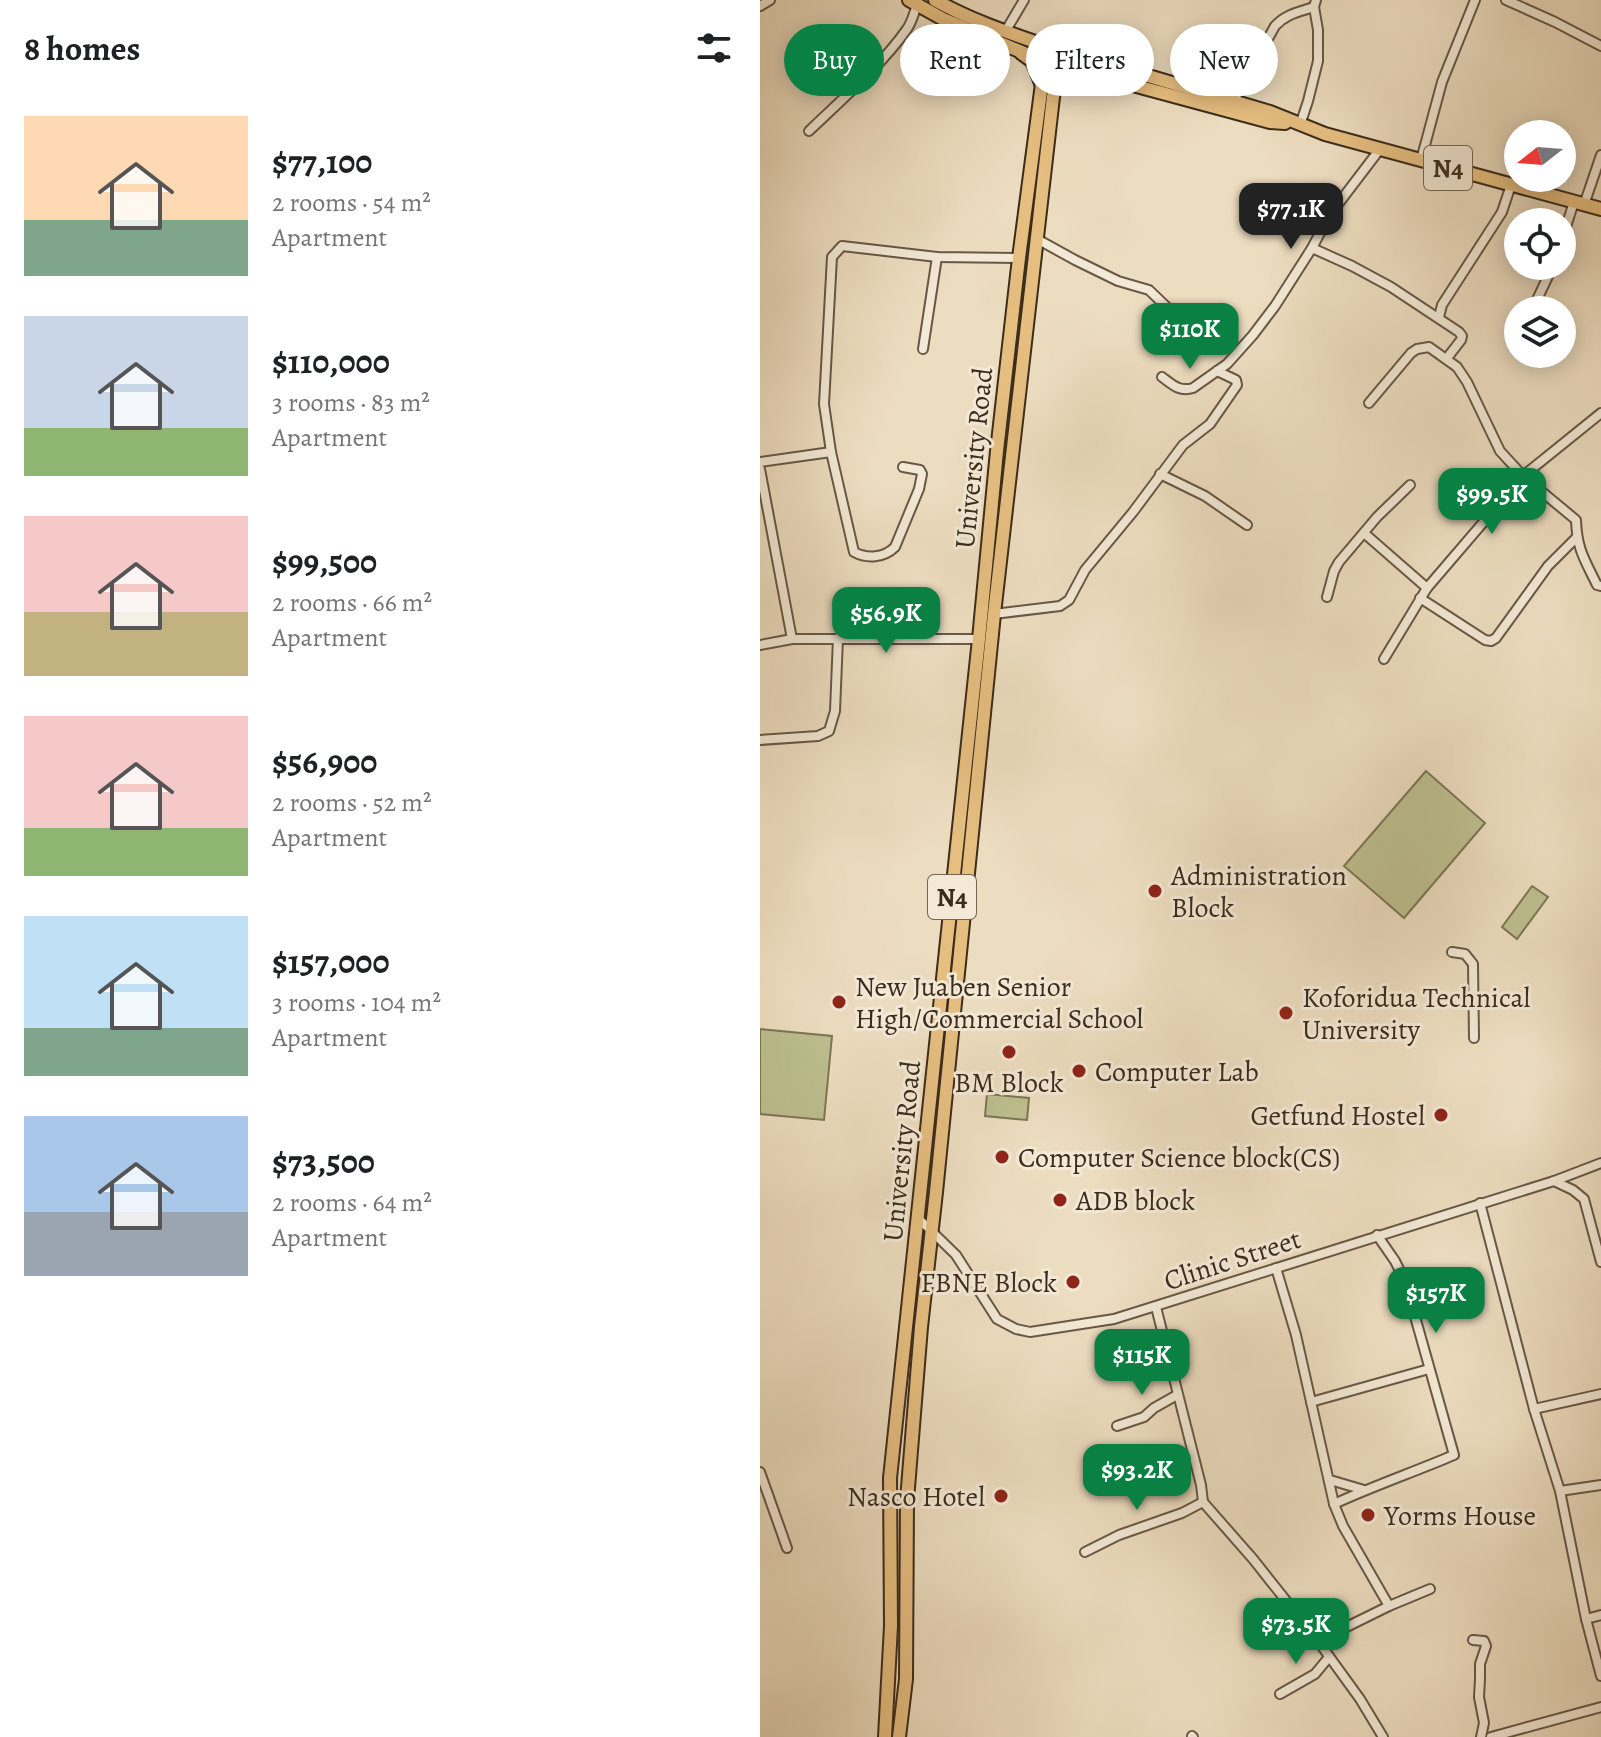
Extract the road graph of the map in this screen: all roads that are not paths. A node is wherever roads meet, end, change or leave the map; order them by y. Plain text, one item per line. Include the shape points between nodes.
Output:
1 (770, 0) edge
2 (935, 0) edge
3 (1024, 0) edge
4 (1475, 0) edge
5 (1506, 0) edge
6 (1532, 0) edge
7 (913, 2) edge
8 (1315, 4) edge
9 (760, 6) edge
10 (1527, 10) junction
11 (986, 24) edge
12 (1010, 24) edge
13 (1601, 46) edge
14 (1021, 53) junction
15 (1026, 53) edge
16 (1026, 57) edge
17 (1154, 81) edge
18 (1154, 91) edge
19 (1040, 96) edge
20 (1053, 97) edge
21 (1233, 102) junction
22 (1298, 124) junction
23 (809, 131) dead end
24 (1380, 149) junction
25 (1601, 155) edge
26 (1421, 160) junction
27 (1504, 183) edge
28 (1509, 192) edge
29 (1537, 192) edge
30 (1579, 203) junction
31 (1576, 209) edge
32 (1601, 209) edge
33 (1037, 239) junction
34 (1312, 248) junction
35 (937, 257) junction
36 (1019, 258) junction
37 (1175, 315) dead end
38 (1439, 317) junction
39 (923, 349) dead end
40 (1447, 358) junction
41 (1217, 371) junction
42 (1162, 377) dead end
43 (1369, 403) dead end
44 (1601, 413) edge
45 (831, 452) junction
46 (760, 462) edge
47 (903, 467) dead end
48 (760, 469) edge
49 (1160, 474) junction
50 (1523, 476) junction
51 (1410, 485) dead end
52 (1247, 525) dead end
53 (1364, 533) junction
54 (1576, 538) junction
55 (1601, 586) edge
56 (1427, 588) junction
57 (1327, 597) dead end
58 (1420, 598) junction
59 (994, 614) junction
60 (838, 638) junction
61 (792, 639) junction
62 (979, 639) junction
63 (760, 645) edge
64 (1384, 659) dead end
65 (760, 740) edge
66 (1452, 952) dead end
67 (1474, 1038) dead end
68 (1601, 1163) edge
69 (1554, 1181) junction
70 (1480, 1203) junction
71 (918, 1218) junction
72 (932, 1230) junction
73 (1377, 1235) junction
74 (1601, 1262) edge
75 (1276, 1268) junction
76 (1156, 1307) junction
77 (1429, 1369) junction
78 (1601, 1394) edge
79 (1177, 1395) junction
80 (1311, 1402) junction
81 (1534, 1409) junction
82 (1117, 1426) dead end
83 (760, 1472) edge
84 (1330, 1480) junction
85 (1601, 1485) edge
86 (1364, 1490) junction
87 (1560, 1491) junction
88 (1203, 1502) junction
89 (1334, 1504) junction
90 (787, 1548) dead end
91 (1085, 1552) dead end
92 (1430, 1589) dead end
93 (1389, 1606) junction
94 (1601, 1615) edge
95 (1586, 1619) junction
96 (1473, 1640) dead end
97 (1318, 1641) junction
98 (1329, 1657) junction
99 (1601, 1676) edge
100 (1280, 1694) dead end
101 (1601, 1707) edge
102 (885, 1737) edge
103 (899, 1737) edge
104 (1383, 1737) edge
105 (1481, 1737) edge
106 (1491, 1737) edge

1 - 9 street
2 - 11 main road
3 - 12 street
4 - 26 street via 1442,82
5 - 10 street
6 - 10 street
7 - 14 main road
7 - 23 street via 909,26 896,43
8 - 21 street via 1275,26
8 - 22 street via 1318,61
10 - 13 street
14 - 15 main road
14 - 16 main road
17 - 21 main road, N4
18 - 22 main road, N4 via 1270,122
19 - 36 main road, University Road / N4
20 - 33 main road, University Road / N4
21 - 22 main road, N4
22 - 24 main road, N4
24 - 26 main road, N4
24 - 34 street via 1329,216
25 - 30 street
26 - 27 main road, N4
28 - 38 street
29 - 30 main road, N4
30 - 31 street
30 - 32 main road, N4
33 - 37 street via 1118,281 1149,290
33 - 59 main road, University Road / N4
34 - 38 street
34 - 41 street via 1275,306
35 - 36 street
35 - 39 street
35 - 45 street via 842,246 832,257 824,404
36 - 62 main road, University Road / N4
38 - 40 street via 1462,336
40 - 43 street via 1429,347 1417,349
40 - 50 street via 1467,382 1500,451
41 - 42 street via 1187,390
41 - 49 street via 1237,385 1210,424 1183,445
44 - 50 street
45 - 46 street
45 - 47 street via 856,555 871,558 895,547 922,474
48 - 61 street
49 - 52 street
49 - 59 street via 1065,604
50 - 54 street via 1576,520
50 - 56 street
51 - 53 street
53 - 56 street
53 - 57 street via 1339,562
54 - 55 street via 1582,559
54 - 58 street via 1491,641
56 - 58 street
58 - 64 street
59 - 72 main road, University Road / N4
60 - 61 street
60 - 62 street
60 - 65 street via 835,711 829,731
61 - 63 street
62 - 71 main road, University Road / N4
66 - 67 street via 1465,954 1473,964
68 - 69 street, Clinic Street
69 - 70 street, Clinic Street
69 - 74 street via 1584,1199
70 - 73 street, Clinic Street
70 - 81 street
71 - 72 street, Clinic Street
71 - 102 main road, University Road / N4 via 890,1478
72 - 76 street, Clinic Street via 956,1255 997,1319 1016,1329 1030,1332 1114,1319
72 - 103 main road, University Road / N4 via 907,1500 906,1679
73 - 75 street, Clinic Street
73 - 77 street via 1405,1281
75 - 76 street, Clinic Street
75 - 80 street
76 - 79 street
77 - 80 street
77 - 86 street via 1454,1455
78 - 81 street
79 - 82 street via 1144,1417
79 - 88 street
80 - 84 street
81 - 87 street
83 - 90 street
84 - 86 street
84 - 89 street
85 - 87 street
86 - 89 street
87 - 95 street
88 - 91 street
88 - 97 street
89 - 93 street
92 - 93 street
93 - 97 street
94 - 95 street
95 - 99 street
96 - 105 street via 1486,1646 1480,1664
97 - 98 street
98 - 100 street via 1315,1674
98 - 104 street
101 - 106 street

